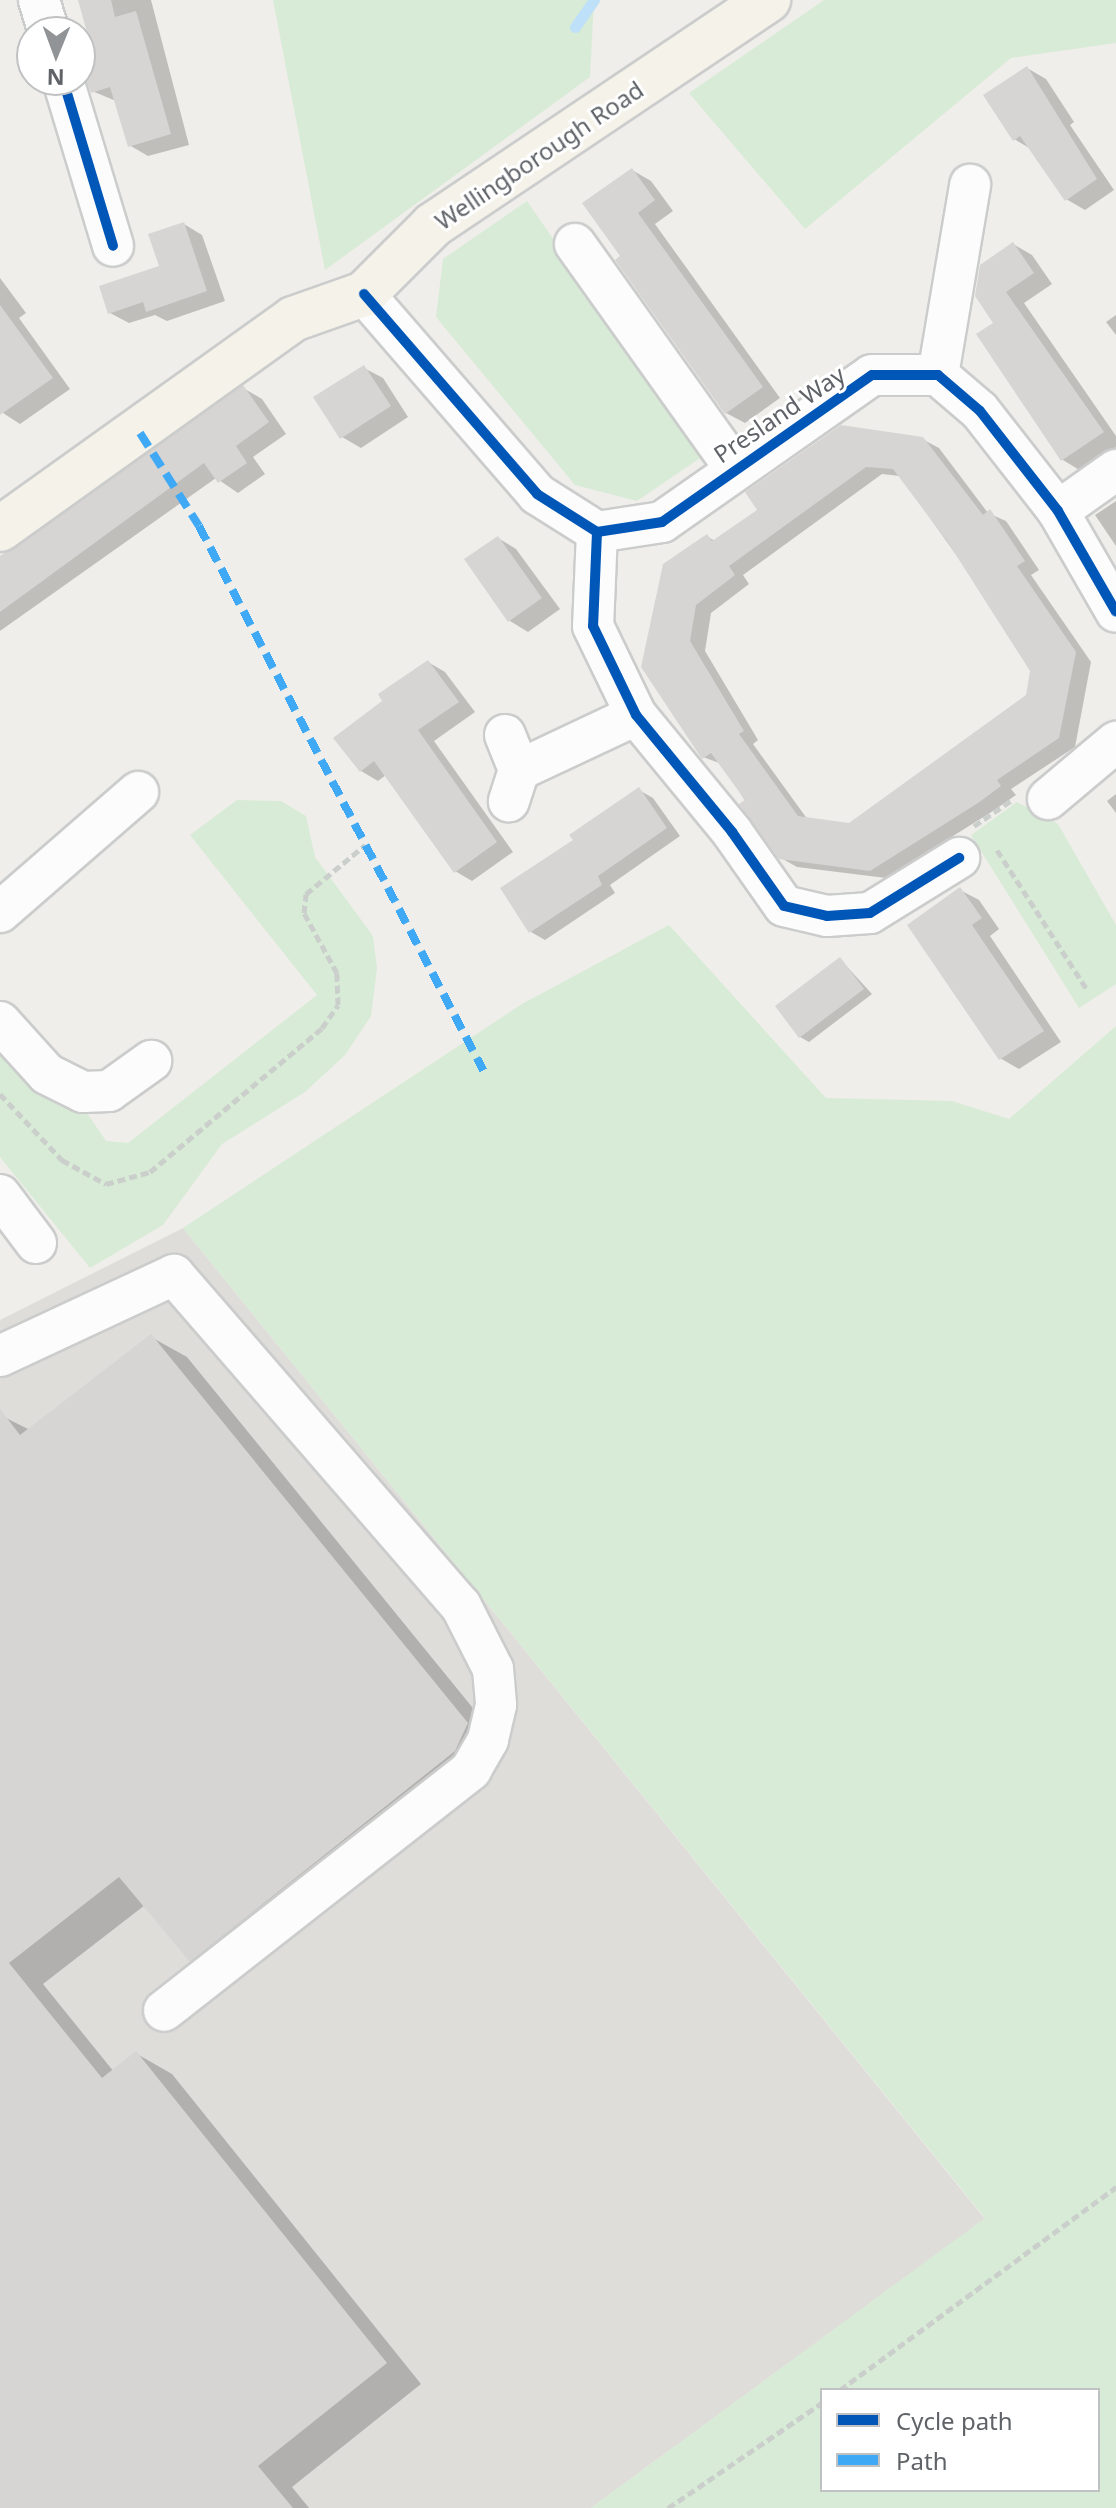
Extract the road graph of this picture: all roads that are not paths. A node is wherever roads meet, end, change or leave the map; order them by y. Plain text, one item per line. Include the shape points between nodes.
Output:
1 (768, 0) edge
2 (68, 96) edge
3 (970, 185) dead end
4 (575, 244) dead end
5 (113, 246) dead end
6 (364, 294) junction
7 (938, 375) junction
8 (734, 467) junction
9 (1116, 470) edge
10 (1058, 511) junction
11 (0, 529) edge
12 (597, 532) junction
13 (1116, 612) edge
14 (636, 715) junction
15 (1116, 742) edge
16 (511, 769) dead end
17 (138, 792) dead end
18 (1048, 799) road end
19 (959, 858) road end
20 (0, 912) edge
21 (0, 1022) edge
22 (151, 1061) dead end
23 (0, 1195) edge
24 (36, 1243) dead end
25 (0, 1356) edge
26 (164, 2011) dead end

1 - 6 main road, Wellingborough Road via 433,225
2 - 5 street
3 - 7 street
4 - 8 street
6 - 11 main road, Wellingborough Road via 293,319
6 - 12 street via 537,494
7 - 8 street, Presland Way via 872,375
7 - 10 street via 980,411
8 - 12 street, Presland Way via 662,522
9 - 10 street
10 - 13 street
12 - 14 street via 593,626
14 - 16 street
14 - 19 street via 732,832 784,906 827,916 870,913
15 - 18 street
17 - 20 street
21 - 22 street via 47,1074 83,1092 109,1091
23 - 24 street
25 - 26 street via 174,1275 461,1606 493,1669 496,1705 488,1740 471,1770

